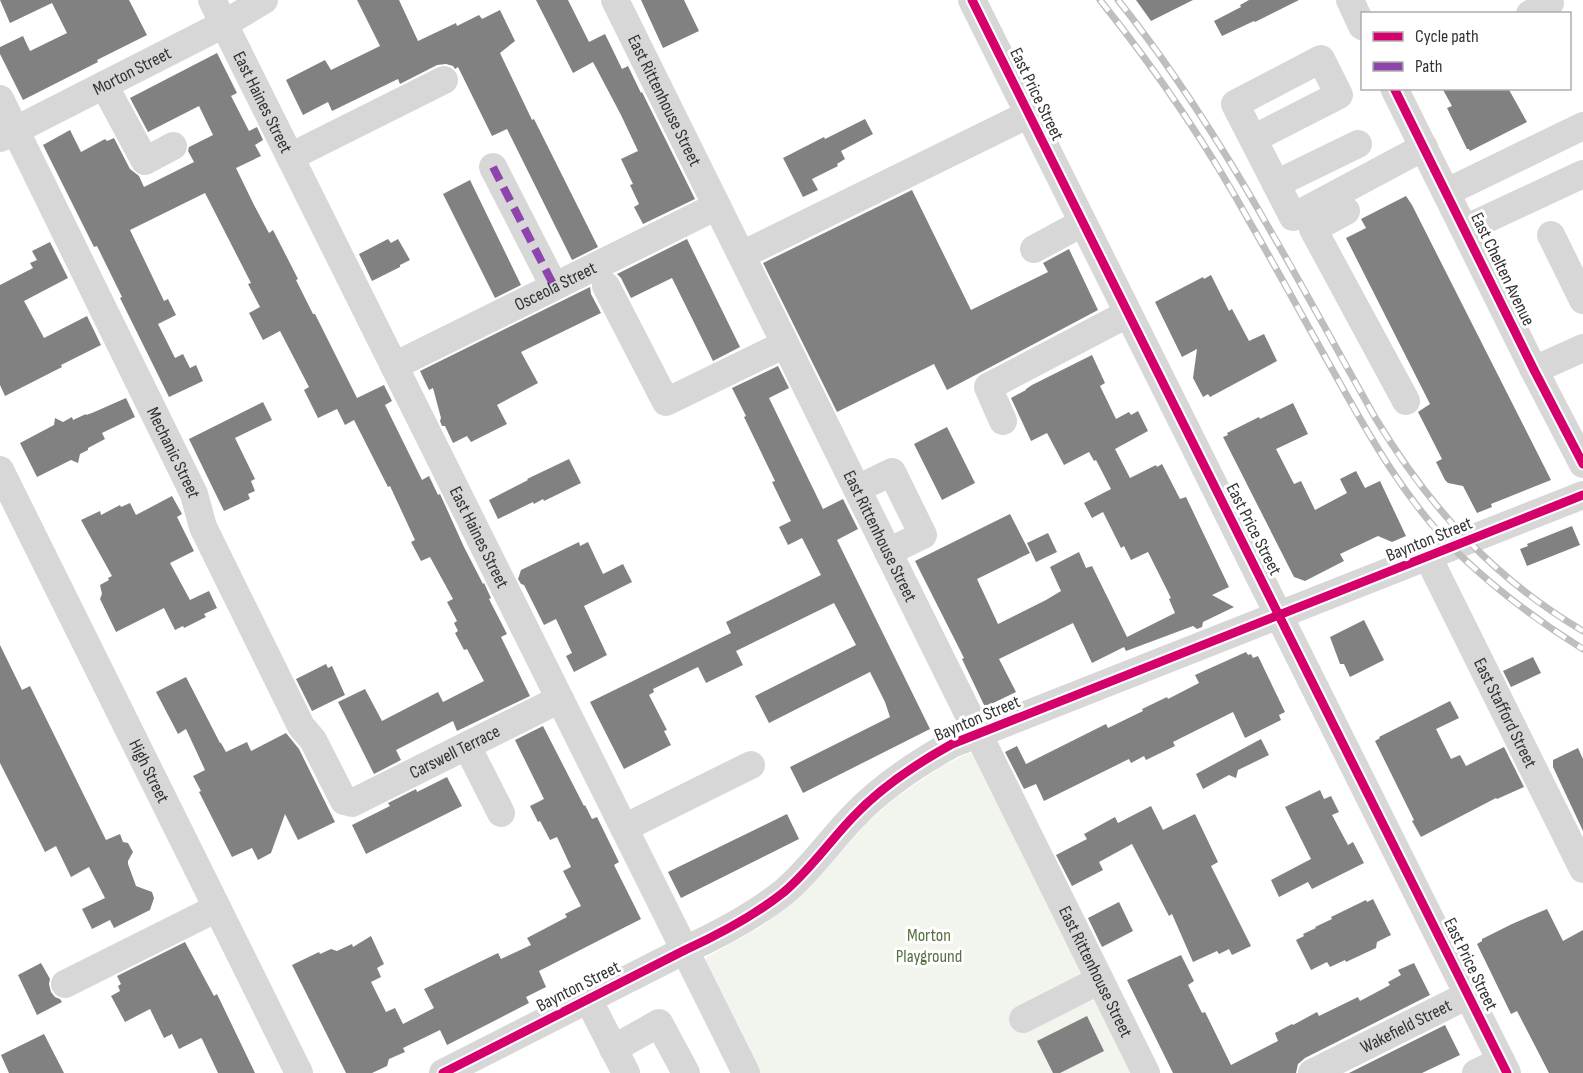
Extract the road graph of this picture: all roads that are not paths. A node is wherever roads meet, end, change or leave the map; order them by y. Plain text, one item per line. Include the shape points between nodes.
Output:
1 (264, 0) edge
2 (615, 0) edge
3 (972, 0) edge
4 (1350, 0) edge
5 (218, 12) edge
6 (1361, 24) edge
7 (444, 81) dead end
8 (104, 85) junction
9 (1395, 90) edge
10 (0, 99) edge
11 (1029, 114) junction
12 (1583, 126) edge
13 (8, 134) edge
14 (1253, 140) dead end
15 (1358, 144) dead end
16 (173, 146) dead end
17 (1428, 155) junction
18 (290, 157) junction
19 (493, 167) dead end
20 (1583, 174) edge
21 (1276, 184) junction
22 (1447, 192) junction
23 (717, 206) junction
24 (1082, 223) junction
25 (1465, 229) junction
26 (1551, 235) dead end
27 (1034, 249) dead end
28 (742, 255) junction
29 (554, 286) junction
30 (606, 286) dead end
31 (1583, 300) edge
32 (1127, 314) junction
33 (785, 344) junction
34 (1583, 348) edge
35 (394, 366) junction
36 (1534, 370) junction
37 (1406, 401) dead end
38 (1003, 421) dead end
39 (1583, 464) edge
40 (0, 470) edge
41 (857, 489) junction
42 (1583, 495) edge
43 (888, 552) junction
44 (1428, 557) junction
45 (1279, 616) junction
46 (560, 699) junction
47 (978, 734) junction
48 (467, 746) junction
49 (751, 765) dead end
50 (347, 803) joint
51 (501, 813) dead end
52 (624, 828) junction
53 (1583, 869) edge
54 (217, 908) junction
55 (685, 950) junction
56 (1100, 980) junction
57 (65, 984) dead end
58 (1468, 994) junction
59 (588, 999) junction
60 (1023, 1019) dead end
61 (620, 1061) edge
62 (1495, 1069) edge
63 (299, 1073) edge
64 (443, 1073) edge
65 (686, 1073) edge
66 (746, 1073) edge
67 (1146, 1073) edge
68 (1312, 1073) edge

1 - 5 street, Morton Street
2 - 23 street, East Rittenhouse Street
3 - 11 street, East Price Street
4 - 6 street
5 - 8 street, Morton Street
5 - 18 street, East Haines Street
7 - 18 street
8 - 13 street, Morton Street
8 - 16 street via 145,161
9 - 17 street, East Chelten Avenue
10 - 13 street, Mechanic Street
11 - 24 street, East Price Street
11 - 28 street
12 - 22 street
13 - 50 street, Mechanic Street via 194,494 203,527 300,726 313,740
14 - 21 street
15 - 21 street
17 - 21 street via 1293,217
17 - 22 street, East Chelten Avenue
17 - 37 street via 1313,229
18 - 35 street, East Haines Street
19 - 29 street
20 - 25 street
22 - 25 street, East Chelten Avenue
23 - 28 street, East Rittenhouse Street
23 - 29 street, Osceola Street
24 - 27 street
24 - 32 street, East Price Street
25 - 36 street, East Chelten Avenue
26 - 31 street
28 - 33 street, East Rittenhouse Street
29 - 35 street, Osceola Street
30 - 33 street via 666,402
32 - 38 street via 988,387
32 - 45 street, East Price Street
33 - 41 street, East Rittenhouse Street
34 - 36 street
35 - 46 street, East Haines Street
36 - 39 street, East Chelten Avenue
40 - 54 street, High Street
41 - 43 street, East Rittenhouse Street
41 - 43 street via 892,472 923,535
42 - 44 street, Baynton Street
43 - 47 street, East Rittenhouse Street
44 - 45 street, Baynton Street
44 - 53 street, East Stafford Street
45 - 47 street, Baynton Street
45 - 58 street, East Price Street
46 - 48 street, Carswell Terrace
46 - 52 street, East Haines Street
47 - 55 street, Baynton Street via 932,756 874,796 804,872 767,905
47 - 56 street, East Rittenhouse Street
48 - 50 street, Carswell Terrace
48 - 51 street
49 - 52 street
52 - 55 street, East Haines Street
54 - 57 street
54 - 63 street, High Street
55 - 59 street, Baynton Street
55 - 66 street, East Haines Street
56 - 60 street
56 - 67 street, East Rittenhouse Street
58 - 62 street, East Price Street
58 - 68 street, Wakefield Street
59 - 61 street
59 - 64 street, Baynton Street
61 - 65 street via 659,1023

